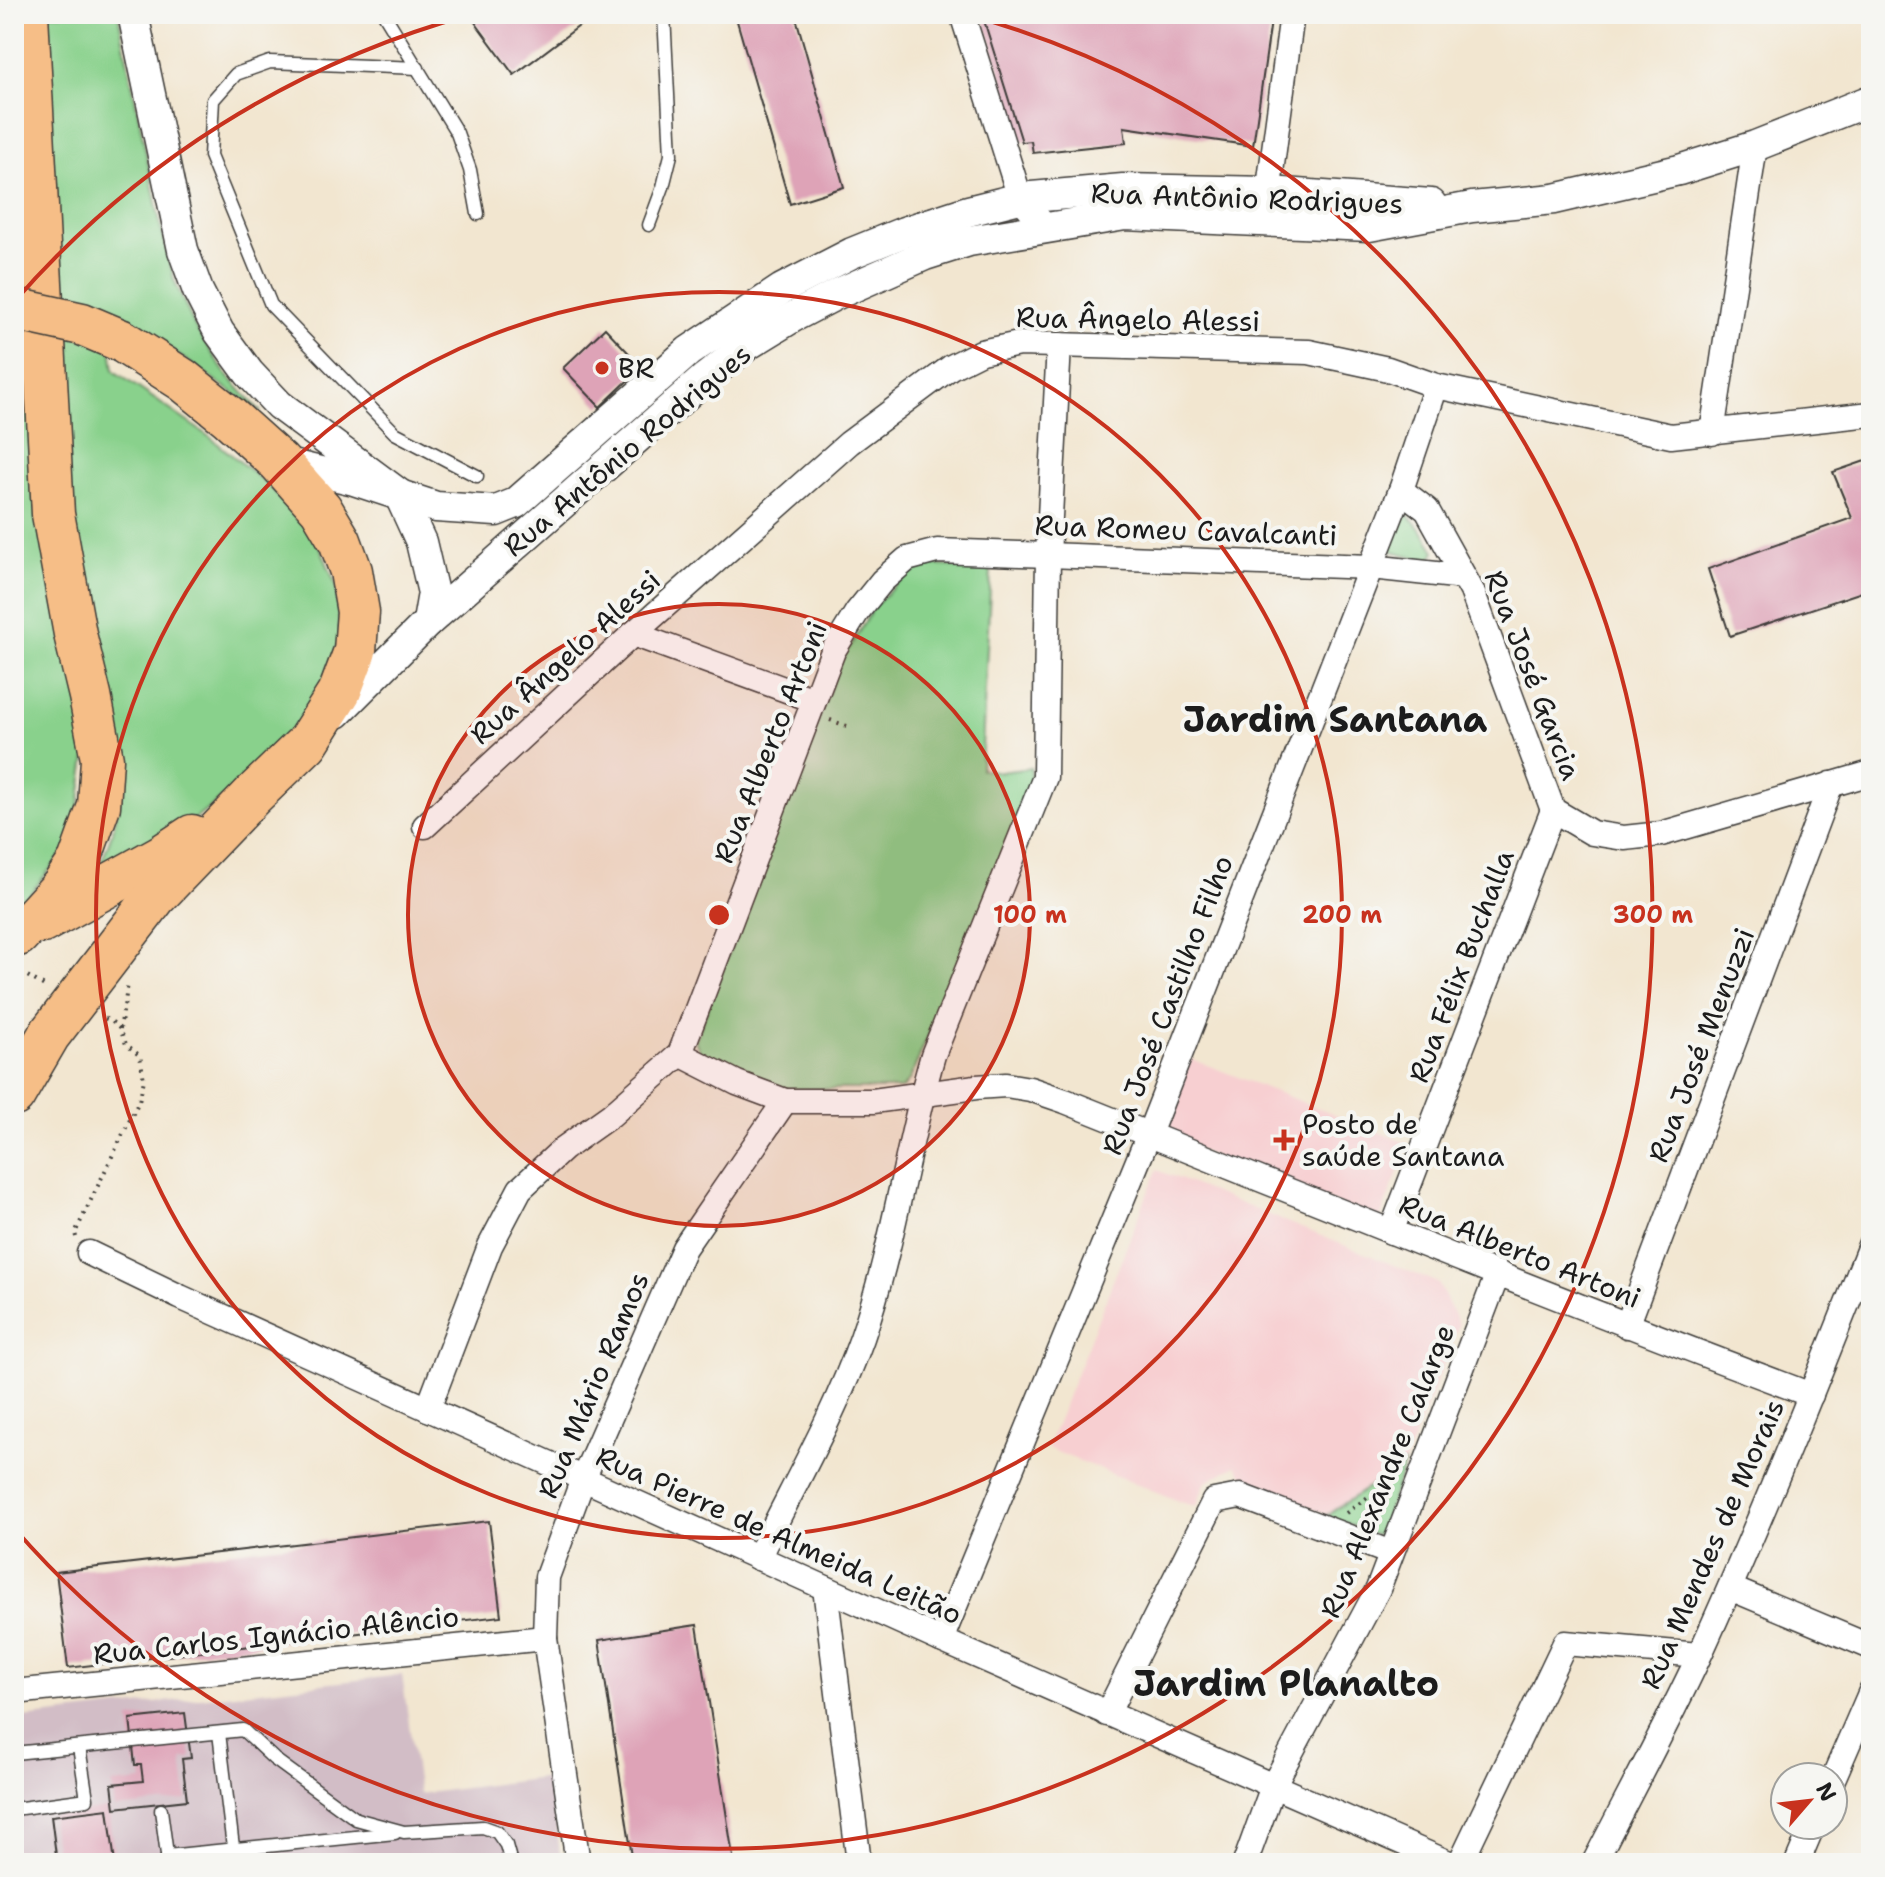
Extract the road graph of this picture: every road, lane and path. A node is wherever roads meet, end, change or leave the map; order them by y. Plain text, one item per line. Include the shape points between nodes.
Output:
1 (27, 14) edge
2 (133, 14) edge
3 (384, 14) edge
4 (664, 14) edge
5 (962, 14) edge
6 (1292, 14) edge
7 (418, 68) junction
8 (1871, 100) edge
9 (1755, 146) junction
10 (1020, 198) junction
11 (1124, 202) junction
12 (1267, 207) junction
13 (478, 214) dead end
14 (649, 225) dead end
15 (1046, 227) junction
16 (14, 309) edge
17 (1059, 345) junction
18 (1436, 386) junction
19 (1871, 414) edge
20 (1712, 433) junction
21 (279, 462) junction
22 (477, 476) dead end
23 (1401, 490) junction
24 (399, 494) junction
25 (1048, 555) junction
26 (907, 559) joint
27 (1371, 567) junction
28 (1464, 577) junction
29 (428, 622) junction
30 (633, 634) junction
31 (814, 700) junction
32 (307, 743) junction
33 (1871, 773) edge
34 (1831, 784) junction
35 (253, 795) junction
36 (1553, 810) junction
37 (425, 826) dead end
38 (15, 947) edge
39 (73, 1003) junction
40 (680, 1054) junction
41 (14, 1095) edge
42 (921, 1095) junction
43 (785, 1101) junction
44 (1149, 1134) junction
45 (1391, 1232) junction
46 (1871, 1243) edge
47 (89, 1253) joint
48 (1498, 1273) junction
49 (1861, 1300) edge
50 (1627, 1326) junction
51 (1811, 1395) junction
52 (428, 1409) junction
53 (1429, 1453) junction
54 (583, 1479) junction
55 (1324, 1528) junction
56 (1391, 1553) junction
57 (758, 1558) junction
58 (825, 1588) junction
59 (1730, 1588) junction
60 (545, 1638) junction
61 (941, 1640) junction
62 (1871, 1647) edge
63 (1699, 1655) junction
64 (1871, 1691) edge
65 (14, 1692) edge
66 (1107, 1714) junction
67 (219, 1733) junction
68 (79, 1747) junction
69 (14, 1753) edge
70 (1841, 1761) edge
71 (1273, 1786) junction
72 (14, 1809) edge
73 (161, 1810) dead end
74 (404, 1832) junction
75 (1806, 1841) edge
76 (233, 1849) junction
77 (168, 1859) edge
78 (235, 1863) edge
79 (511, 1863) edge
80 (578, 1863) edge
81 (859, 1863) edge
82 (1245, 1863) edge
83 (1449, 1863) edge
84 (1460, 1863) edge
85 (1594, 1863) edge
86 (1797, 1863) edge

1 - 38 highway via 53,514 102,759 99,806 79,862
2 - 24 street via 183,250 219,332 279,405
3 - 7 lane
4 - 14 lane via 671,155
5 - 10 street
6 - 12 street
7 - 13 lane via 457,133
7 - 22 lane via 270,62 236,74 213,100 210,156 271,305 395,433
8 - 9 street, Rua Antônio Rodrigues
9 - 12 street, Rua Antônio Rodrigues via 1554,199 1472,207
9 - 20 street
10 - 11 street, Rua Antônio Rodrigues
10 - 15 street
10 - 24 street, Rua Antônio Rodrigues via 904,232 782,289 689,351 516,503 496,511 472,511 436,507
11 - 12 street, Rua Antônio Rodrigues
11 - 15 street, Rua Antônio Rodrigues
15 - 29 street, Rua Antônio Rodrigues via 925,255 837,294 749,344
16 - 21 highway, bridge via 82,324 122,341 183,380
17 - 18 street, Rua Ângelo Alessi via 1309,352 1388,369
17 - 25 street
17 - 30 street, Rua Ângelo Alessi via 1019,344 981,352 951,367 849,443
18 - 20 street, Rua Ângelo Alessi via 1671,436
18 - 23 street, Rua José Castilho Filho
19 - 20 street, Rua Ângelo Alessi
21 - 24 street, Rua Antônio Rodrigues
21 - 32 highway via 321,509 340,541 358,612 355,651 340,691
23 - 27 street, Rua José Castilho Filho
23 - 28 street, Rua José Garcia via 1427,510
24 - 29 street via 421,542 433,593
25 - 26 street, Rua Romeu Cavalcanti via 937,551
25 - 27 street, Rua Romeu Cavalcanti
25 - 42 street via 1045,777
26 - 31 street, Rua Alberto Artoni via 857,612 833,651
27 - 28 street, Rua Romeu Cavalcanti
27 - 44 street, Rua José Castilho Filho
28 - 36 street, Rua José Garcia
29 - 32 street, Rua Antônio Rodrigues
30 - 31 street
30 - 37 street, Rua Ângelo Alessi
31 - 40 street, Rua Alberto Artoni
32 - 35 highway
33 - 34 street, Rua José Garcia
34 - 36 street, Rua José Garcia via 1661,834 1624,838 1592,833
34 - 50 street, Rua José Menuzzi
35 - 38 highway
35 - 39 highway via 155,897
36 - 45 street, Rua Félix Buchalla
38 - 39 path
39 - 41 highway
39 - 47 path via 120,1029 126,1044 140,1056 144,1080 139,1101 75,1233 79,1246
40 - 43 street, Rua Alberto Artoni
40 - 52 street via 520,1189 490,1246
42 - 43 street, Rua Alberto Artoni
42 - 44 street, Rua Alberto Artoni via 1006,1085 1030,1089
42 - 57 street via 862,1336 838,1398
43 - 54 street, Rua Mário Ramos via 684,1248
44 - 45 street, Rua Alberto Artoni
44 - 61 street, Rua José Castilho Filho
45 - 48 street, Rua Alberto Artoni
46 - 49 street, Rua Mendes de Morais
47 - 52 street, Rua Pierre de Almeida Leitão
48 - 50 street, Rua Alberto Artoni
48 - 53 street, Rua Alexandre Calarge
49 - 51 street, Rua Mendes de Morais
50 - 51 street, Rua Alberto Artoni
51 - 59 street, Rua Mendes de Morais
52 - 54 street, Rua Pierre de Almeida Leitão
53 - 55 path
53 - 56 street, Rua Alexandre Calarge
54 - 57 street, Rua Pierre de Almeida Leitão
54 - 60 street, Rua Mário Ramos via 547,1577
55 - 56 street
55 - 66 street via 1240,1496 1214,1501
56 - 71 street, Rua Alexandre Calarge via 1378,1589
57 - 58 street, Rua Pierre de Almeida Leitão
58 - 61 street, Rua Pierre de Almeida Leitão
58 - 81 street
59 - 62 street
59 - 63 street, Rua Mendes de Morais
60 - 65 street, Rua Carlos Ignácio Alêncio
60 - 80 street, Rua Mário Ramos
61 - 66 street, Rua Pierre de Almeida Leitão
63 - 84 street via 1565,1643
63 - 85 street, Rua Mendes de Morais
64 - 70 street
66 - 71 street, Rua Pierre de Almeida Leitão
67 - 68 lane
67 - 74 lane via 243,1730 356,1819
67 - 76 lane
68 - 69 lane
68 - 72 lane via 87,1799
71 - 82 street, Rua Alexandre Calarge
71 - 83 street, Rua Pierre de Almeida Leitão
73 - 77 lane
74 - 76 lane
74 - 79 lane via 483,1827 497,1832
75 - 86 street
76 - 77 lane
76 - 78 lane

